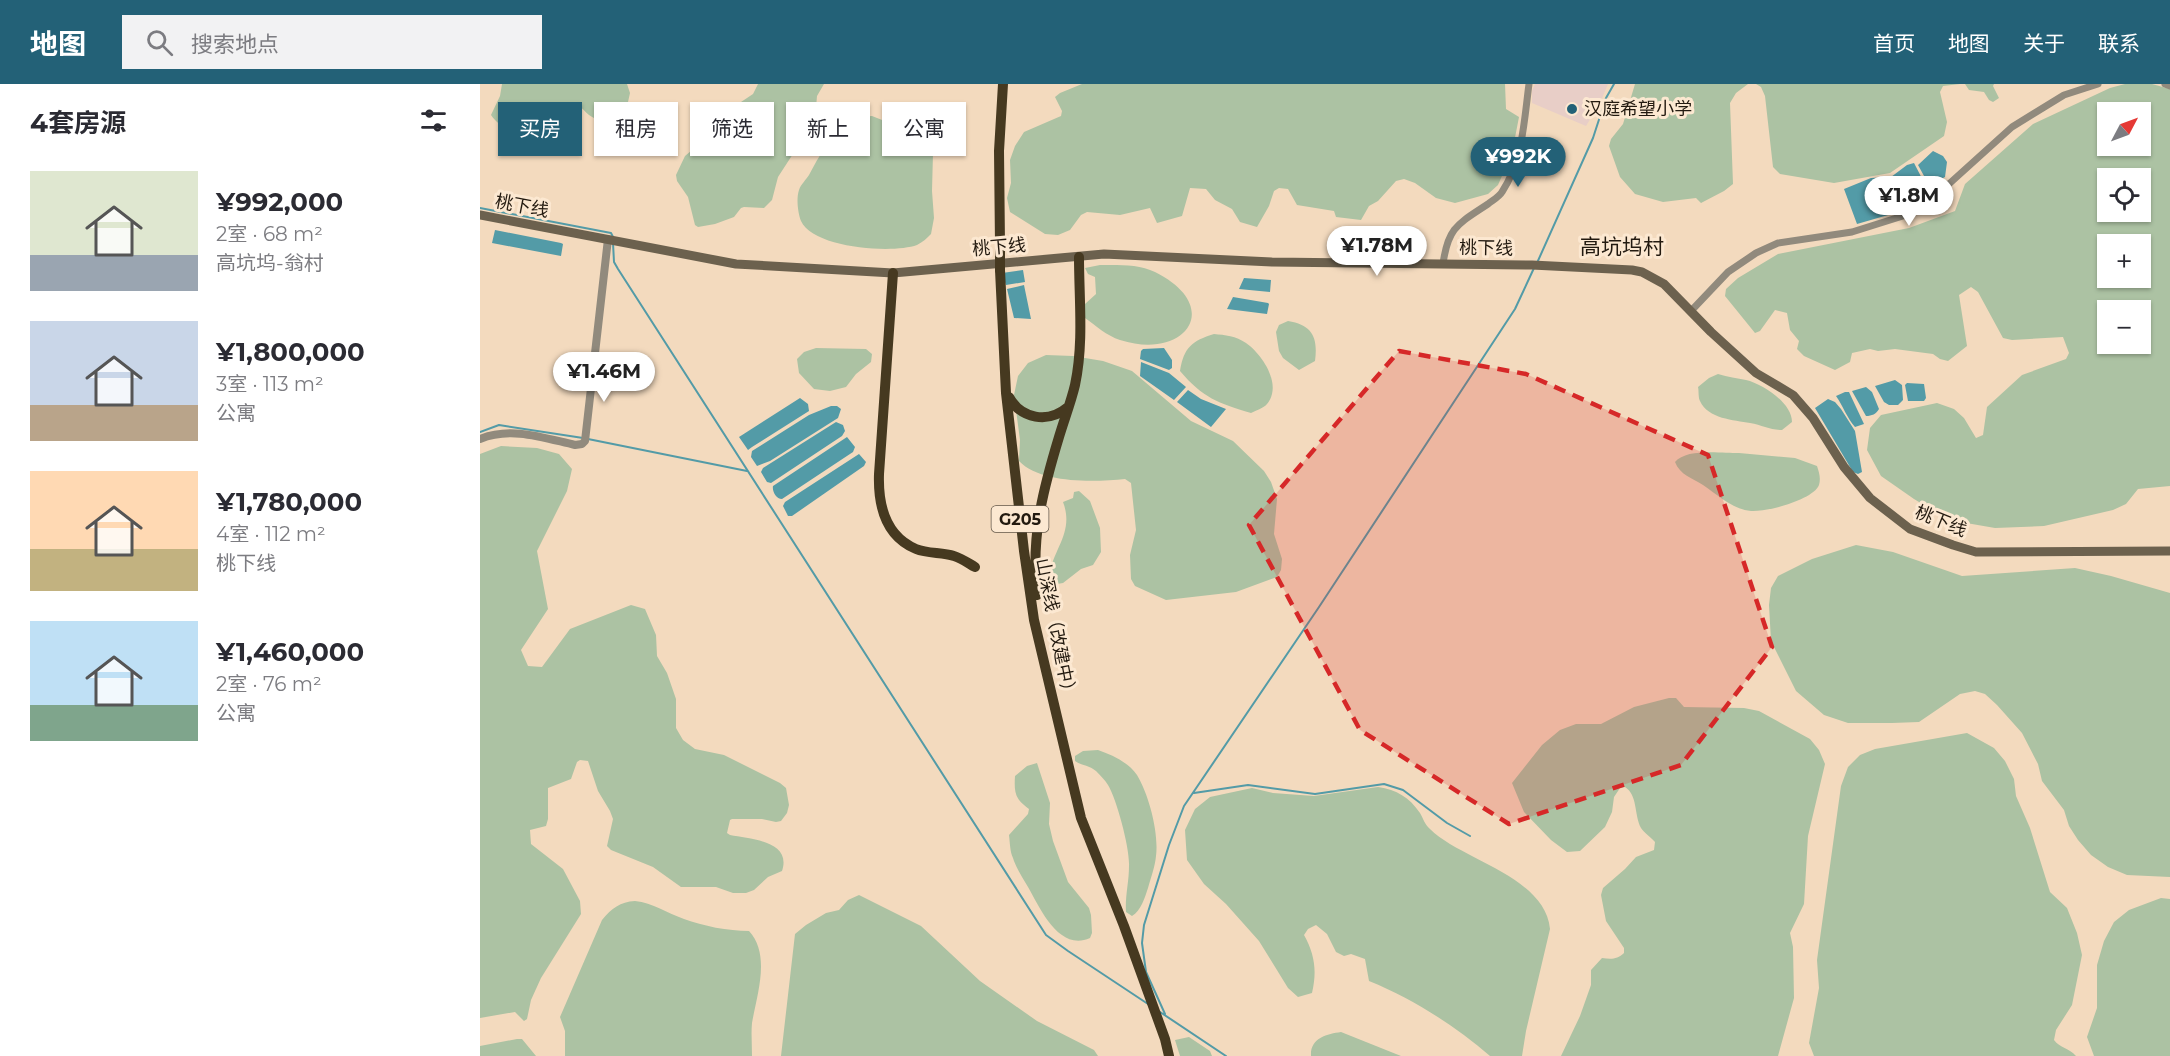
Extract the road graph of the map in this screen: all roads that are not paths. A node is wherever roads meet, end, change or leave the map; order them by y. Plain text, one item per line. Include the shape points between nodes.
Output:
1 (1003, 84) edge
2 (1529, 84) edge
3 (2098, 84) edge
4 (2165, 84) edge
5 (2170, 86) edge
6 (480, 215) edge
7 (608, 239) junction
8 (1079, 256) junction
9 (1443, 264) junction
10 (893, 273) junction
11 (1691, 311) junction
12 (1006, 393) junction
13 (1068, 407) junction
14 (480, 439) edge
15 (2170, 551) edge
16 (975, 567) dead end
17 (1047, 674) junction
18 (1169, 1056) edge

1 - 12 highway, 山深线（改建中） / G205, bridge via 999,213
2 - 9 street via 1520,154 1501,194 1450,234
3 - 11 street via 2064,95 2012,127 1950,183 1906,215 1852,232 1778,243 1728,272
4 - 5 street
6 - 7 main road, 桃下线
7 - 10 main road, 桃下线 via 736,264
7 - 14 street via 585,441 576,445 516,432
8 - 9 main road, 桃下线
8 - 10 main road, 桃下线
8 - 13 highway via 1078,367
9 - 11 main road, 桃下线 via 1632,270 1664,284
10 - 16 highway via 878,494 883,514 901,540 916,549 954,556
11 - 15 main road, 桃下线 via 1756,373 1793,395 1870,498 1910,529 1976,552
12 - 13 highway via 1025,415 1048,418
12 - 17 highway, 山深线（改建中） / G205 via 1034,620
13 - 17 highway via 1043,492 1035,537 1036,589
17 - 18 highway, 山深线（改建中） / G205 via 1082,818

